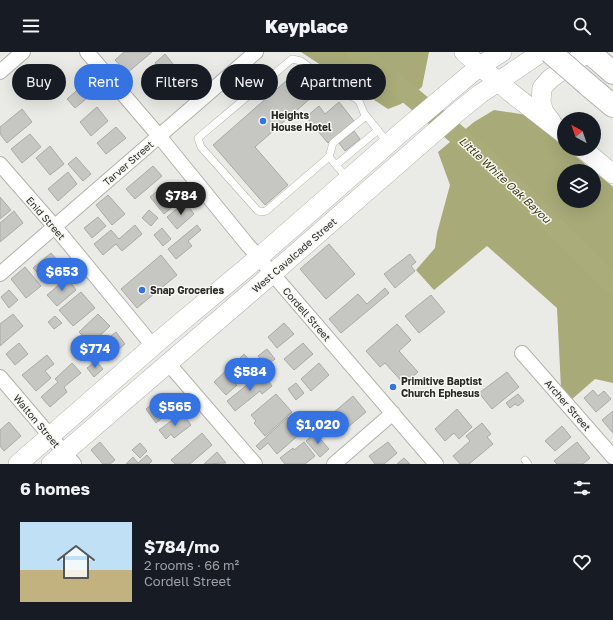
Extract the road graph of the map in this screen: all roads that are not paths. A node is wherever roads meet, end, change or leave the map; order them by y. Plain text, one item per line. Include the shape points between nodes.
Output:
1 (24, 52) edge
2 (87, 52) edge
3 (256, 52) edge
4 (464, 52) edge
5 (502, 52) edge
6 (542, 52) edge
7 (550, 52) edge
8 (588, 52) edge
9 (480, 66) junction
10 (611, 71) edge
11 (0, 72) edge
12 (498, 82) junction
13 (613, 106) edge
14 (366, 116) junction
15 (557, 127) edge
16 (557, 128) edge
17 (159, 136) junction
18 (383, 137) junction
19 (591, 156) edge
20 (329, 157) junction
21 (0, 164) edge
22 (336, 165) junction
23 (613, 174) edge
24 (353, 175) junction
25 (373, 186) junction
26 (55, 226) junction
27 (258, 258) junction
28 (0, 274) edge
29 (272, 274) junction
30 (153, 346) junction
31 (522, 353) dead end
32 (168, 363) junction
33 (0, 377) edge
34 (393, 413) junction
35 (50, 436) junction
36 (613, 457) edge
37 (63, 460) edge
38 (613, 462) edge
39 (18, 464) edge
40 (255, 464) edge
41 (334, 464) edge
42 (436, 464) edge
43 (611, 464) edge

1 - 11 street
2 - 17 street, Cordell Street
3 - 17 street, Tarver Street
4 - 9 main road
5 - 9 main road
6 - 12 main road, West Cavalcade Street
7 - 13 highway, bridge
8 - 10 highway
8 - 15 main road via 550,79 542,88 540,102 544,112
9 - 12 main road
9 - 18 main road via 404,130
12 - 16 main road
12 - 25 main road, West Cavalcade Street via 460,110
14 - 18 lane
14 - 20 lane via 333,144
14 - 20 lane via 359,101 301,61 292,59 198,138 201,147 261,212 266,211
17 - 26 street, Tarver Street
17 - 27 street, Cordell Street
18 - 22 lane
18 - 24 main road
19 - 23 main road
20 - 22 lane
21 - 26 street, Enid Street
22 - 24 lane
24 - 25 main road
24 - 27 main road
25 - 29 main road, West Cavalcade Street
26 - 28 street, Tarver Street
26 - 30 street, Enid Street
27 - 29 street, Cordell Street
27 - 30 main road
29 - 32 main road, West Cavalcade Street
29 - 34 street, Cordell Street
30 - 35 main road
31 - 36 street, Archer Street
32 - 37 main road, West Cavalcade Street
32 - 40 street
33 - 35 street, Walton Street
34 - 41 street
34 - 42 street, Cordell Street
35 - 37 street, Walton Street
35 - 39 main road
38 - 43 street

